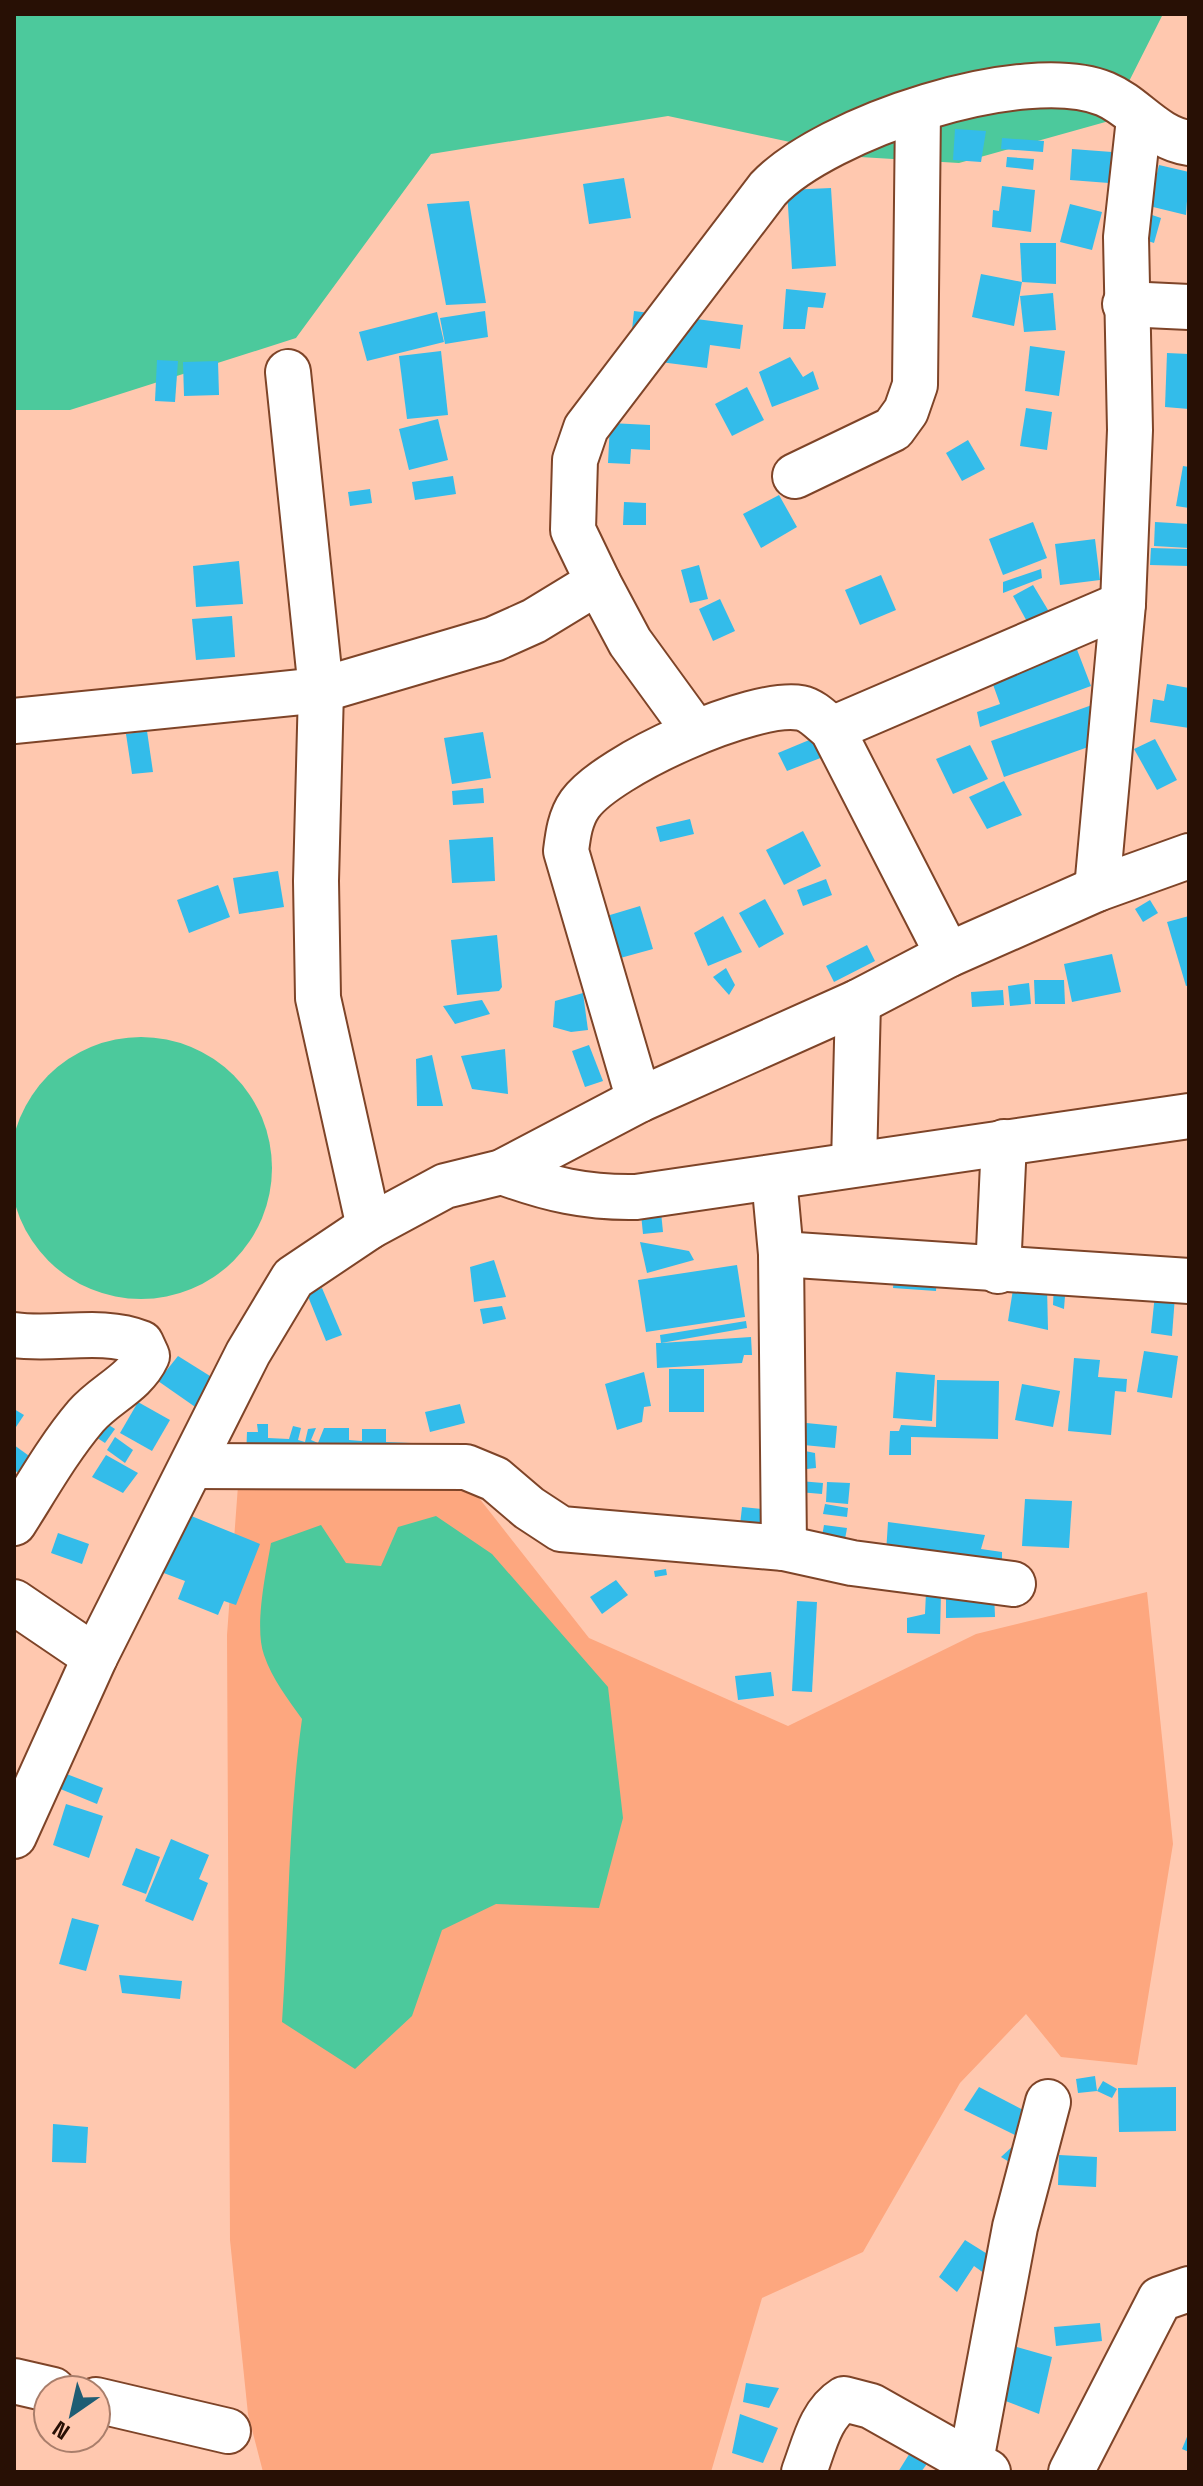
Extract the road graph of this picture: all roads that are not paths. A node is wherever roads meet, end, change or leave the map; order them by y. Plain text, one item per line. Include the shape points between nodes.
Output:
1 (918, 110) junction
2 (1139, 119) junction
3 (1189, 143) edge
4 (1125, 304) junction
5 (1189, 307) edge
6 (288, 372) dead end
7 (795, 476) dead end
8 (598, 582) junction
9 (1123, 604) junction
10 (321, 690) junction
11 (14, 721) edge
12 (832, 729) junction
13 (694, 730) junction
14 (1189, 856) edge
15 (1097, 889) junction
16 (948, 955) junction
17 (858, 1002) junction
18 (639, 1100) junction
19 (1189, 1116) edge
20 (1004, 1142) junction
21 (854, 1164) junction
22 (502, 1172) junction
23 (774, 1178) junction
24 (369, 1227) junction
25 (781, 1254) junction
26 (998, 1271) junction
27 (1189, 1281) edge
28 (14, 1335) edge
29 (193, 1466) junction
30 (14, 1523) edge
31 (784, 1548) junction
32 (1013, 1584) dead end
33 (14, 1602) edge
34 (95, 1657) junction
35 (14, 1836) edge
36 (1048, 2102) dead end
37 (1189, 2289) edge
38 (112, 2404) edge
39 (228, 2431) dead end
40 (979, 2467) edge
41 (804, 2472) edge
42 (1071, 2472) edge

1 - 2 street via 1022,88 1075,87 1105,94
1 - 7 street via 915,385 893,429
1 - 8 street via 787,169 586,428 575,460 573,530
2 - 3 street
2 - 4 street via 1126,237
4 - 5 street
4 - 9 street via 1130,430
6 - 10 street
8 - 10 street via 494,639
8 - 13 street via 630,642
9 - 12 street
9 - 15 street
10 - 11 street
10 - 24 street via 318,998
12 - 13 street via 805,708 776,706
12 - 16 street
13 - 18 street via 603,784 580,803 570,824 566,851
14 - 15 street
15 - 16 street
16 - 17 street
17 - 18 street
17 - 21 street
18 - 22 street
19 - 20 street
20 - 21 street
20 - 26 street
21 - 23 street
22 - 23 street via 549,1190 593,1198
22 - 24 street via 445,1186
23 - 25 street
24 - 29 street via 293,1278 248,1353
25 - 26 street
25 - 31 street
26 - 27 street
28 - 30 street via 121,1335 141,1343 147,1356 139,1373 89,1413
29 - 31 street via 466,1467 495,1479 561,1529
29 - 34 street
31 - 32 street via 852,1563
33 - 34 street
34 - 35 street
36 - 40 street via 1015,2227
37 - 42 street via 1160,2299
38 - 39 street
40 - 41 street via 871,2406 844,2399 825,2417

